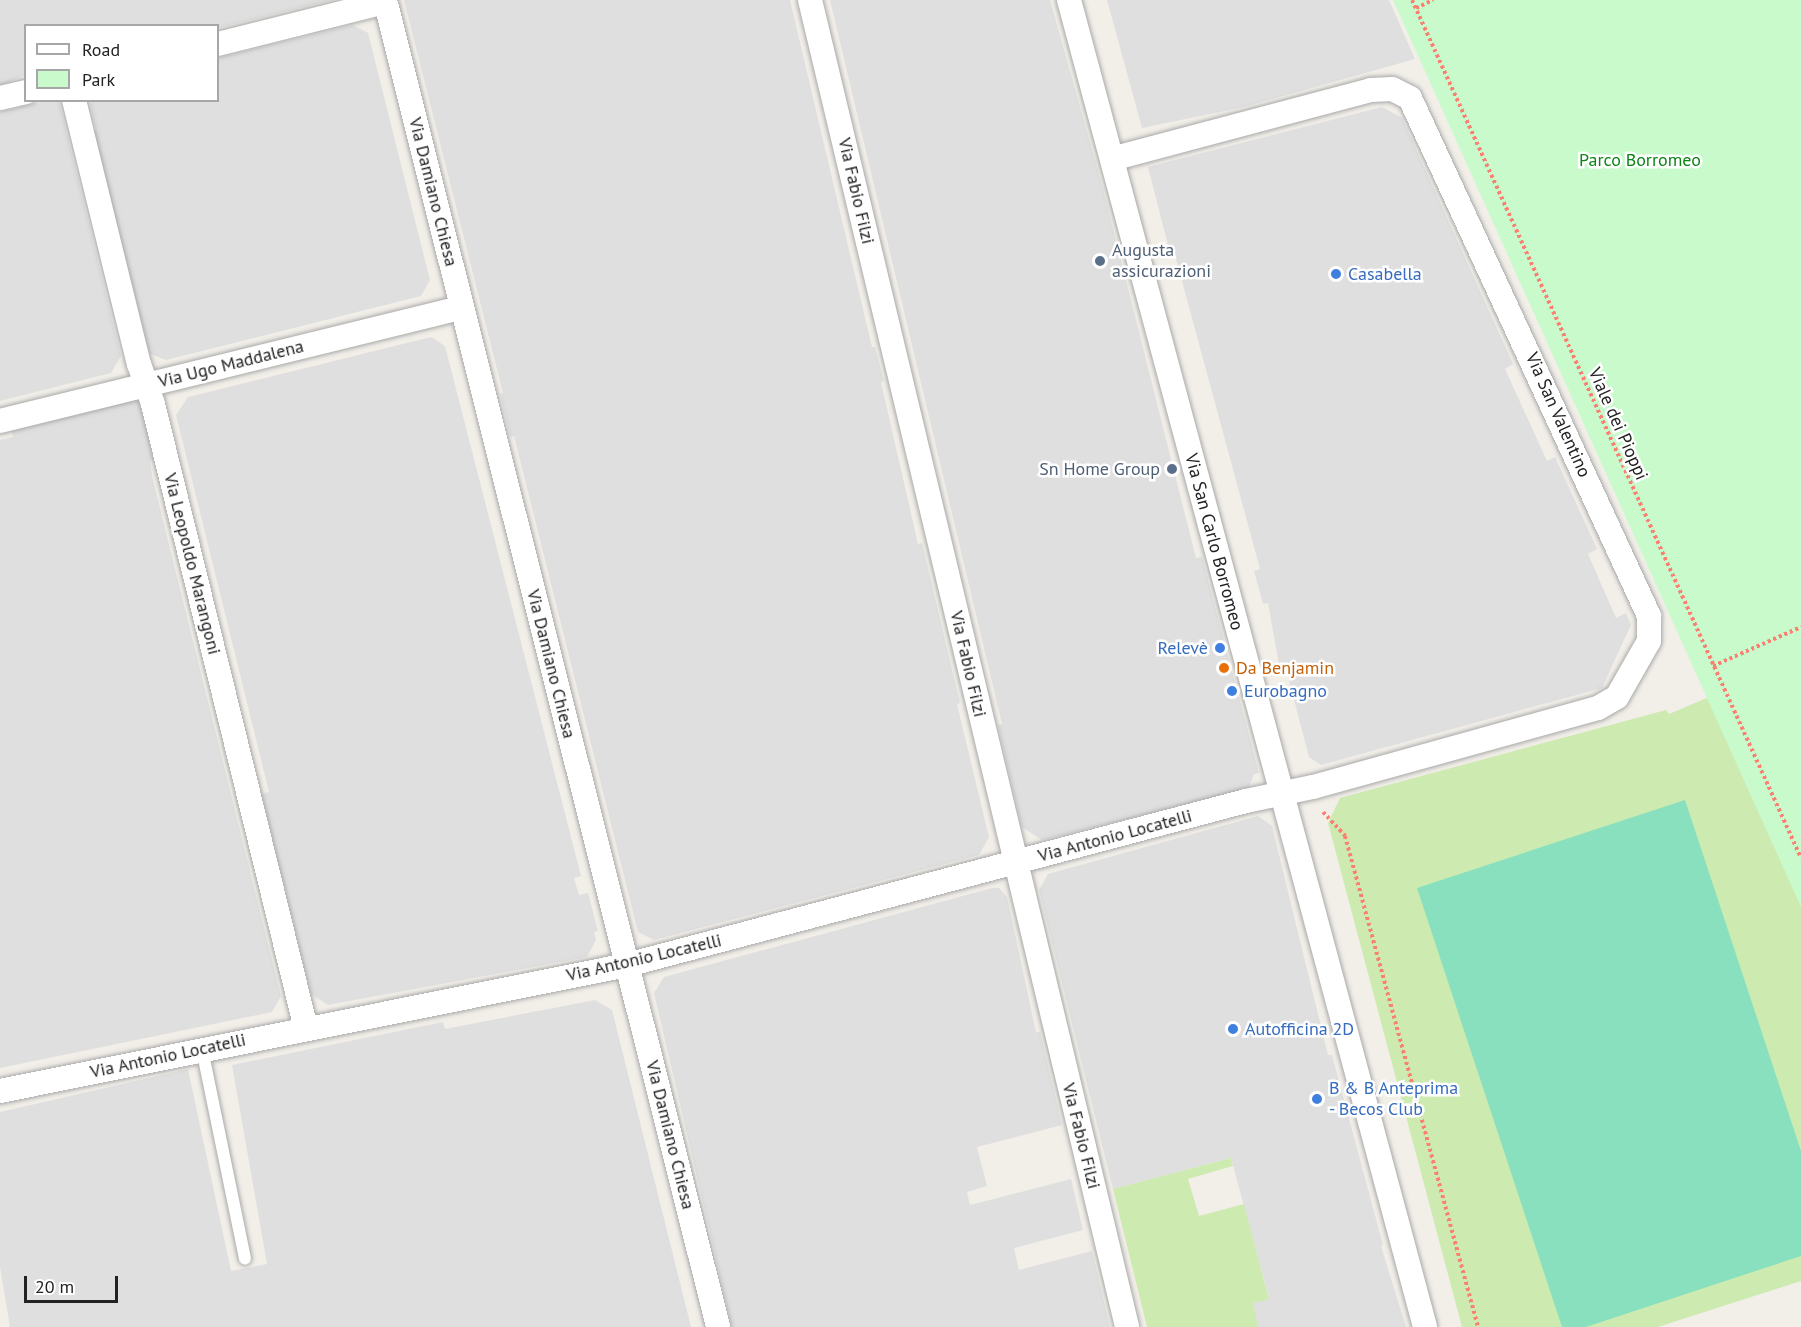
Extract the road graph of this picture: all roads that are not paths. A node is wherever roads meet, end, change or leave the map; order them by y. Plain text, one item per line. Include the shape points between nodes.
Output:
1 (810, 0) edge
2 (1069, 0) edge
3 (385, 1) edge
4 (219, 44) edge
5 (24, 92) edge
6 (0, 98) edge
7 (75, 102) edge
8 (1112, 159) junction
9 (461, 308) junction
10 (146, 385) junction
11 (0, 421) edge
12 (1281, 794) junction
13 (1015, 862) junction
14 (627, 965) junction
15 (306, 1029) junction
16 (202, 1049) junction
17 (0, 1091) edge
18 (244, 1259) dead end
19 (718, 1327) edge
20 (1127, 1327) edge
21 (1425, 1327) edge

1 - 13 street, Via Fabio Filzi
2 - 8 street, Via San Carlo Borromeo
3 - 4 street
3 - 9 street, Via Damiano Chiesa
5 - 6 street
7 - 10 street, Via Leopoldo Marangoni
8 - 12 street, Via San Carlo Borromeo
8 - 12 street, Via San Valentino via 1371,90 1392,88 1410,98 1649,616 1651,628 1643,654 1623,689 1608,704
9 - 10 street, Via Ugo Maddalena
9 - 14 street, Via Damiano Chiesa
10 - 11 street, Via Ugo Maddalena
10 - 15 street, Via Leopoldo Marangoni
12 - 13 street, Via Antonio Locatelli
12 - 21 street, Via San Carlo Borromeo
13 - 14 street, Via Antonio Locatelli
13 - 20 street, Via Fabio Filzi
14 - 15 street, Via Antonio Locatelli
14 - 19 street, Via Damiano Chiesa
15 - 16 street, Via Antonio Locatelli
16 - 17 street, Via Antonio Locatelli
16 - 18 lane

